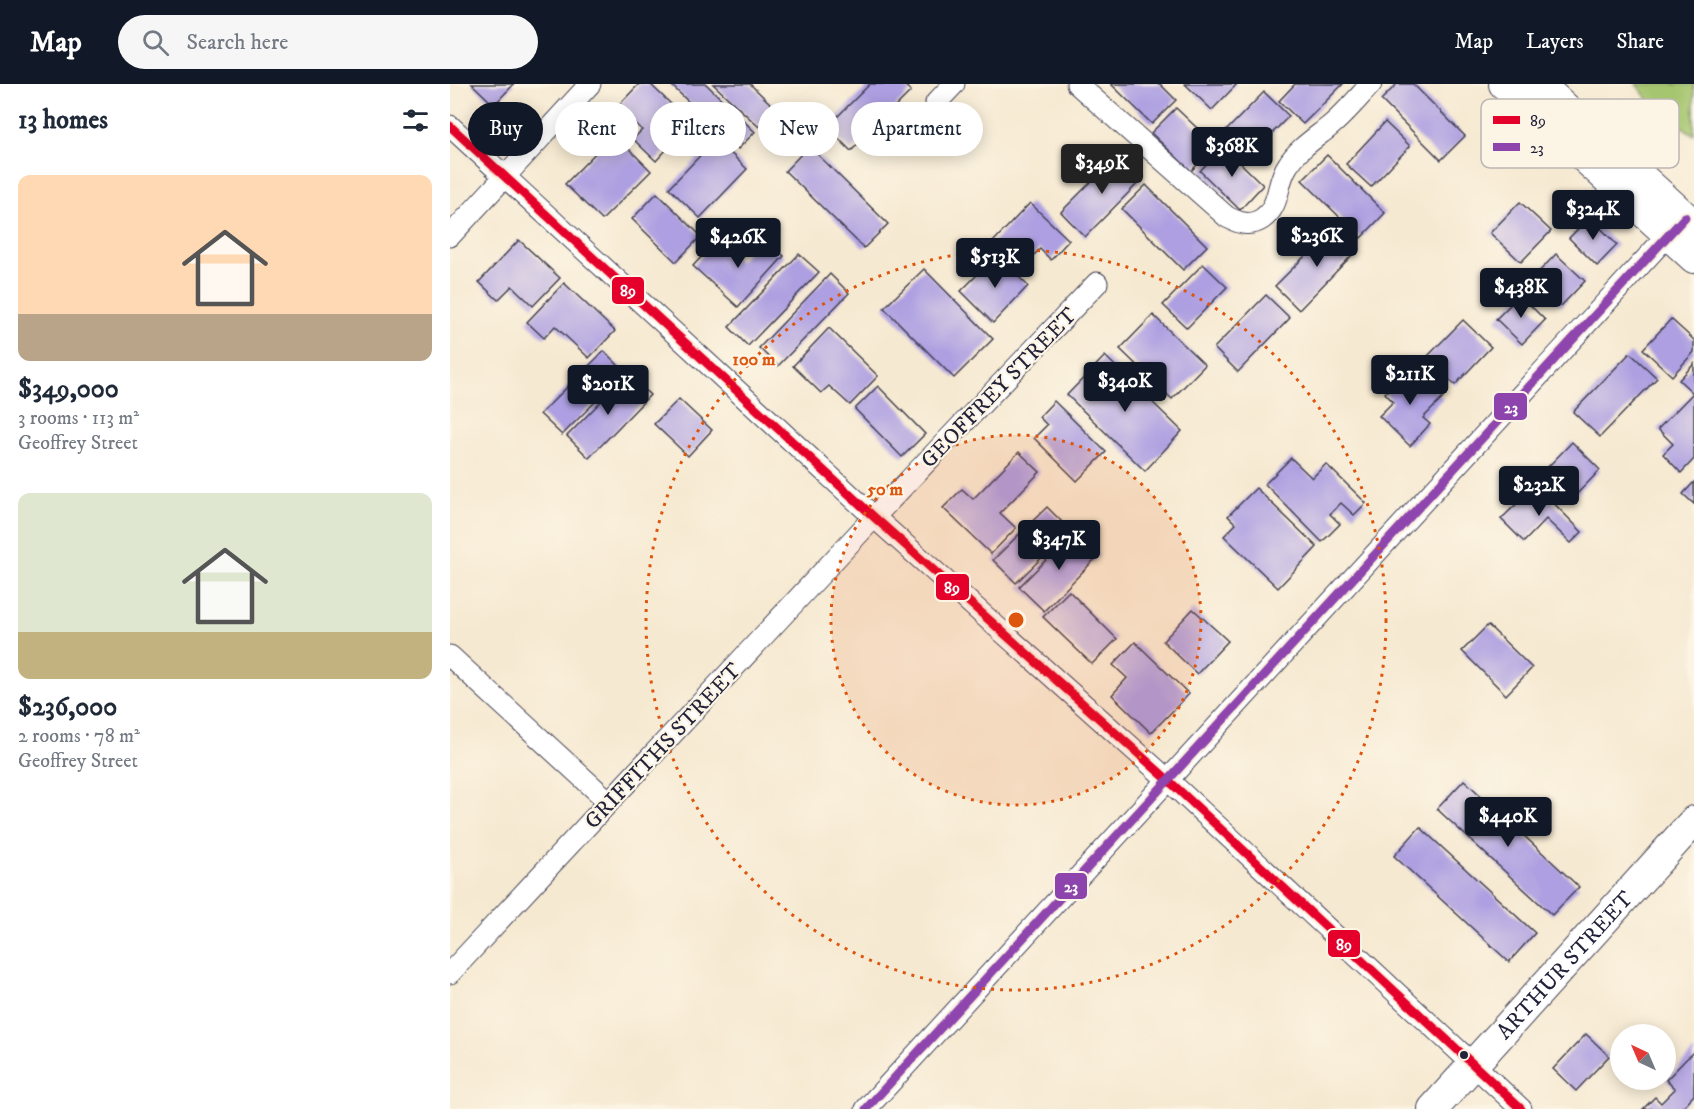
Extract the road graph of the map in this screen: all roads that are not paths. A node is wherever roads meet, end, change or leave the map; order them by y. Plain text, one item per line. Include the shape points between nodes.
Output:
1 (590, 84) edge
2 (954, 84) edge
3 (1077, 84) edge
4 (1371, 84) edge
5 (1504, 84) edge
6 (1539, 84) edge
7 (1523, 99) edge
8 (1554, 99) edge
9 (936, 102) dead end
10 (450, 126) edge
11 (1609, 168) edge
12 (1624, 168) edge
13 (506, 176) junction
14 (1682, 226) edge
15 (450, 236) edge
16 (1694, 258) edge
17 (1097, 283) dead end
18 (874, 517) junction
19 (450, 656) edge
20 (1168, 780) junction
21 (608, 801) junction
22 (1694, 821) edge
23 (450, 973) edge
24 (1473, 1065) junction
25 (866, 1109) edge
26 (1433, 1109) edge
27 (1521, 1109) edge

1 - 13 street
2 - 9 street
3 - 4 street via 1227,217 1240,224 1263,218 1273,206 1288,165
5 - 7 main road
6 - 8 main road
10 - 13 street
11 - 14 main road
12 - 14 main road
13 - 15 street
13 - 18 street
14 - 16 main road
14 - 20 street
17 - 18 street, GEOFFREY STREET
18 - 20 street
18 - 21 street, GRIFFITHS STREET
19 - 21 street
20 - 24 street
20 - 25 street
21 - 23 street, GRIFFITHS STREET
22 - 24 main road, ARTHUR STREET
24 - 26 main road, ARTHUR STREET
24 - 27 street

